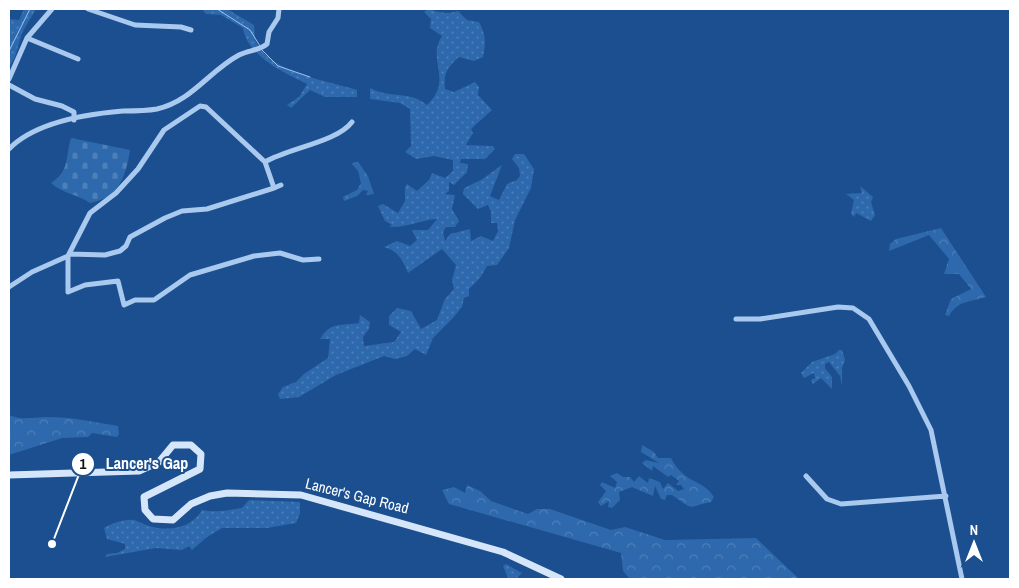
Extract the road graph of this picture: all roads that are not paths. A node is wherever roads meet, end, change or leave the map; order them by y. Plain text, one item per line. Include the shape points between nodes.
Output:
1 (52, 9) edge
2 (88, 9) edge
3 (279, 9) edge
4 (191, 30) dead end
5 (27, 38) junction
6 (78, 59) dead end
7 (9, 79) edge
8 (9, 85) edge
9 (74, 120) junction
10 (352, 122) dead end
11 (9, 149) edge
12 (265, 162) junction
13 (281, 185) dead end
14 (274, 188) junction
15 (69, 255) junction
16 (319, 259) dead end
17 (9, 287) edge
18 (736, 319) dead end
19 (9, 475) edge
20 (806, 476) dead end
21 (946, 496) junction
22 (561, 579) edge
23 (962, 579) edge

1 - 5 street
2 - 4 street via 135,25
3 - 9 street via 267,44 240,55 184,99 156,109
5 - 6 street
5 - 7 street
8 - 9 street via 35,99 74,112
9 - 11 street via 36,131
10 - 12 street via 339,134
12 - 14 street
12 - 15 street via 206,107 200,106 164,130 138,169 116,193 90,212
13 - 14 street
14 - 15 street via 207,210 174,214 130,237 120,251 105,255
15 - 16 street via 68,292 85,285 118,281 124,305 135,300 154,300 190,275 254,256 280,253 303,260
15 - 17 street
18 - 21 street via 760,319 838,307 852,308 869,319 931,430
19 - 22 main road, Lancer's Gap Road via 139,471 159,462 173,445 192,445 200,454 200,469 144,497 145,510 153,519 173,520 191,504 227,493 301,495 504,552
20 - 21 street via 827,499 841,504
21 - 23 street

